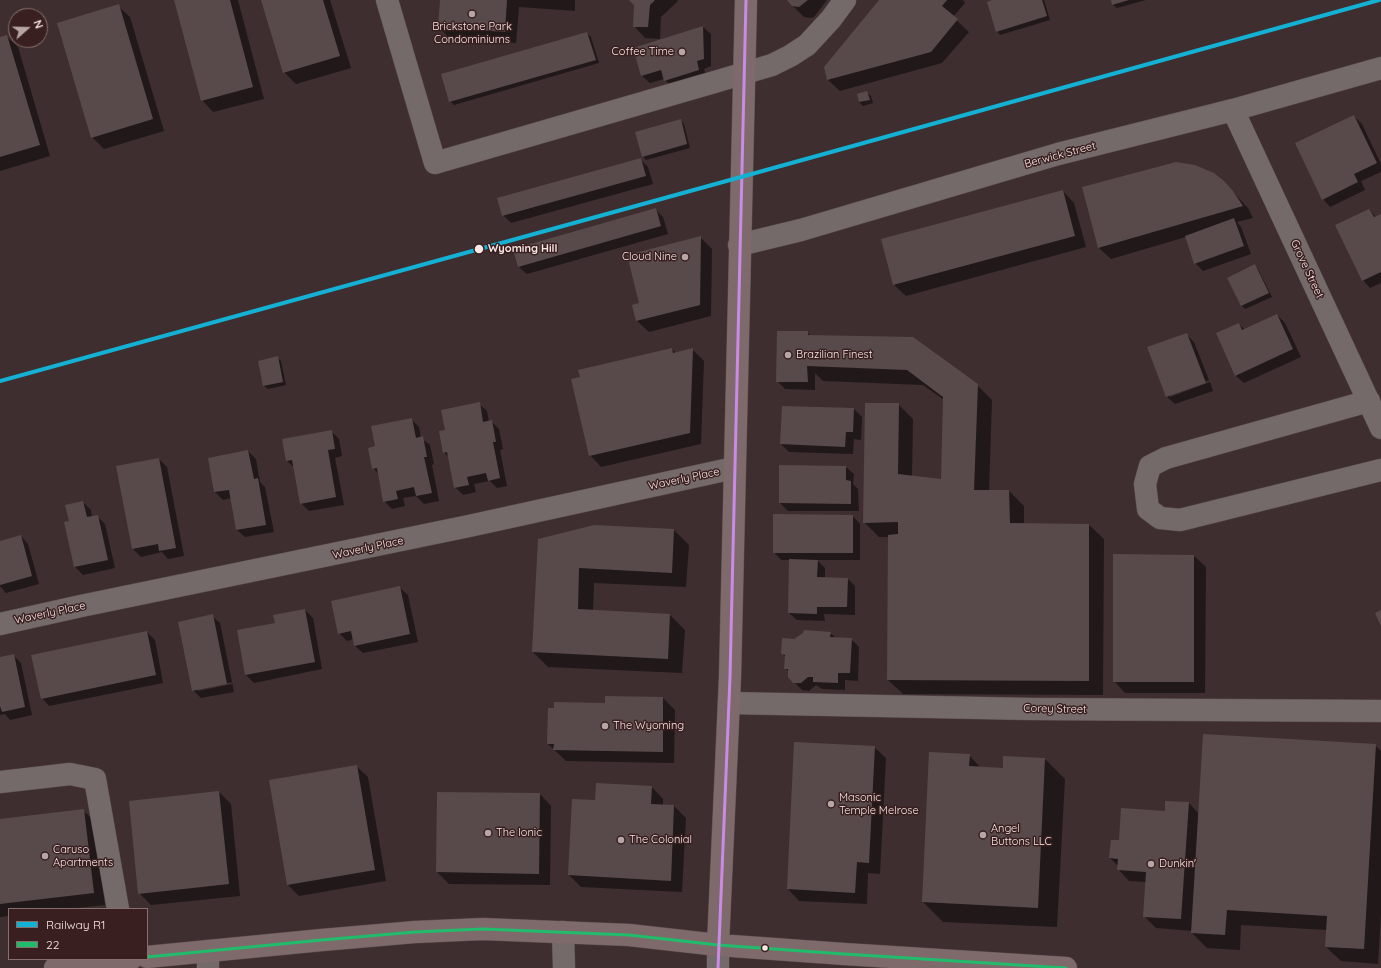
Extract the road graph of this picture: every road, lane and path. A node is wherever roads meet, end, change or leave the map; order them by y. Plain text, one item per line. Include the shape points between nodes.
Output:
1 (387, 0) edge
2 (746, 0) edge
3 (845, 0) edge
4 (1381, 68) edge
5 (744, 74) junction
6 (1233, 110) junction
7 (739, 246) junction
8 (1369, 401) junction
9 (1381, 428) edge
10 (734, 468) junction
11 (1381, 470) edge
12 (0, 624) edge
13 (729, 703) junction
14 (1381, 711) edge
15 (0, 782) edge
16 (118, 908) edge
17 (563, 932) junction
18 (718, 945) junction
19 (148, 957) edge
20 (117, 960) edge
21 (208, 960) edge
22 (1000, 966) edge
23 (55, 968) edge
24 (564, 968) edge
25 (718, 968) edge
26 (1066, 968) edge

1 - 5 street via 434,163
2 - 5 main road
3 - 5 street via 819,33 802,49
4 - 6 street, Berwick Street
5 - 7 main road
6 - 7 street, Berwick Street via 1058,154
6 - 8 street, Grove Street
7 - 10 main road
8 - 9 street, Grove Street
8 - 11 street via 1166,458 1150,466 1145,484 1148,509 1160,518 1180,520
10 - 12 street, Waverly Place
10 - 13 main road
13 - 14 street, Corey Street via 1039,709
13 - 18 main road
15 - 16 street via 70,774 94,778
17 - 18 main road via 629,935
17 - 21 main road via 483,929 415,932 322,940
17 - 24 street
18 - 22 main road
18 - 25 street
19 - 21 main road
20 - 23 main road
22 - 26 main road

